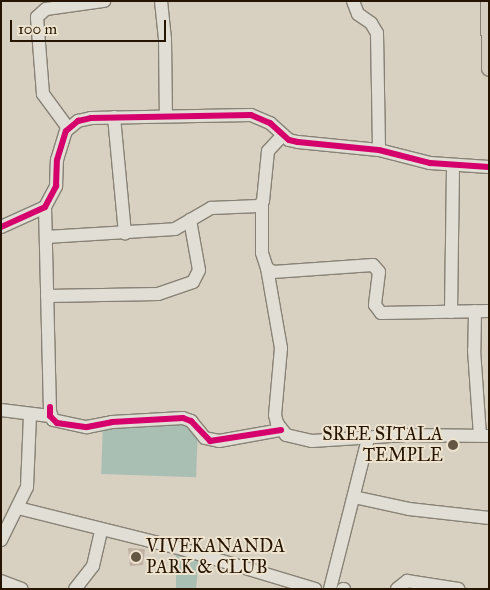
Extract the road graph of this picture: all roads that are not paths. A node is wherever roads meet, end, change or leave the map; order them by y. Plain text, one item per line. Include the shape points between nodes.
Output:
1 (104, 1) edge
2 (161, 1) edge
3 (353, 1) edge
4 (488, 1) edge
5 (51, 5) edge
6 (489, 68) edge
7 (166, 116) junction
8 (114, 118) junction
9 (68, 128) junction
10 (283, 135) junction
11 (378, 150) junction
12 (453, 165) junction
13 (489, 167) edge
14 (262, 203) junction
15 (45, 208) junction
16 (190, 220) junction
17 (2, 223) edge
18 (125, 233) junction
19 (46, 237) junction
20 (267, 268) junction
21 (47, 296) junction
22 (475, 311) junction
23 (489, 311) edge
24 (451, 312) junction
25 (1, 410) edge
26 (30, 416) junction
27 (50, 416) junction
28 (281, 430) junction
29 (484, 435) edge
30 (368, 440) junction
31 (354, 497) junction
32 (18, 508) junction
33 (489, 518) edge
34 (101, 530) junction
35 (1, 540) edge
36 (1, 581) edge
37 (22, 589) edge
38 (75, 589) edge
39 (316, 589) edge
40 (330, 589) edge
41 (397, 589) edge
42 (458, 589) edge

1 - 5 street
2 - 7 street via 166,39
3 - 11 street via 358,14 371,23 377,33
4 - 6 main road
5 - 9 street via 40,12 36,23 42,84 50,107
7 - 8 street
7 - 10 street via 251,115 270,123
8 - 9 street via 91,118
8 - 18 street
9 - 15 street via 57,160 56,186
10 - 11 street via 298,142
10 - 14 street via 268,151
11 - 12 street via 430,163
12 - 13 street
12 - 24 street
14 - 16 street via 253,207 212,208
14 - 20 street via 262,253
15 - 17 street
15 - 19 street
16 - 18 street via 175,229
16 - 21 street via 199,270 193,282 158,294
18 - 19 street
19 - 21 street
20 - 24 street via 282,274 373,265 379,272 375,305 381,313
20 - 28 street via 281,348 275,415
21 - 27 street
22 - 23 street
22 - 24 street
22 - 29 street via 474,350
25 - 26 street
26 - 27 street
26 - 32 street via 29,477
27 - 28 street via 57,423 87,427 112,422 183,418 191,421 204,438 220,441
28 - 30 street via 294,438 312,441
29 - 30 street via 406,435
30 - 31 street
31 - 33 street via 409,509
31 - 40 street
32 - 34 street
32 - 35 street
34 - 38 street via 93,566
34 - 39 street via 182,549
36 - 37 street
41 - 42 street via 407,581

